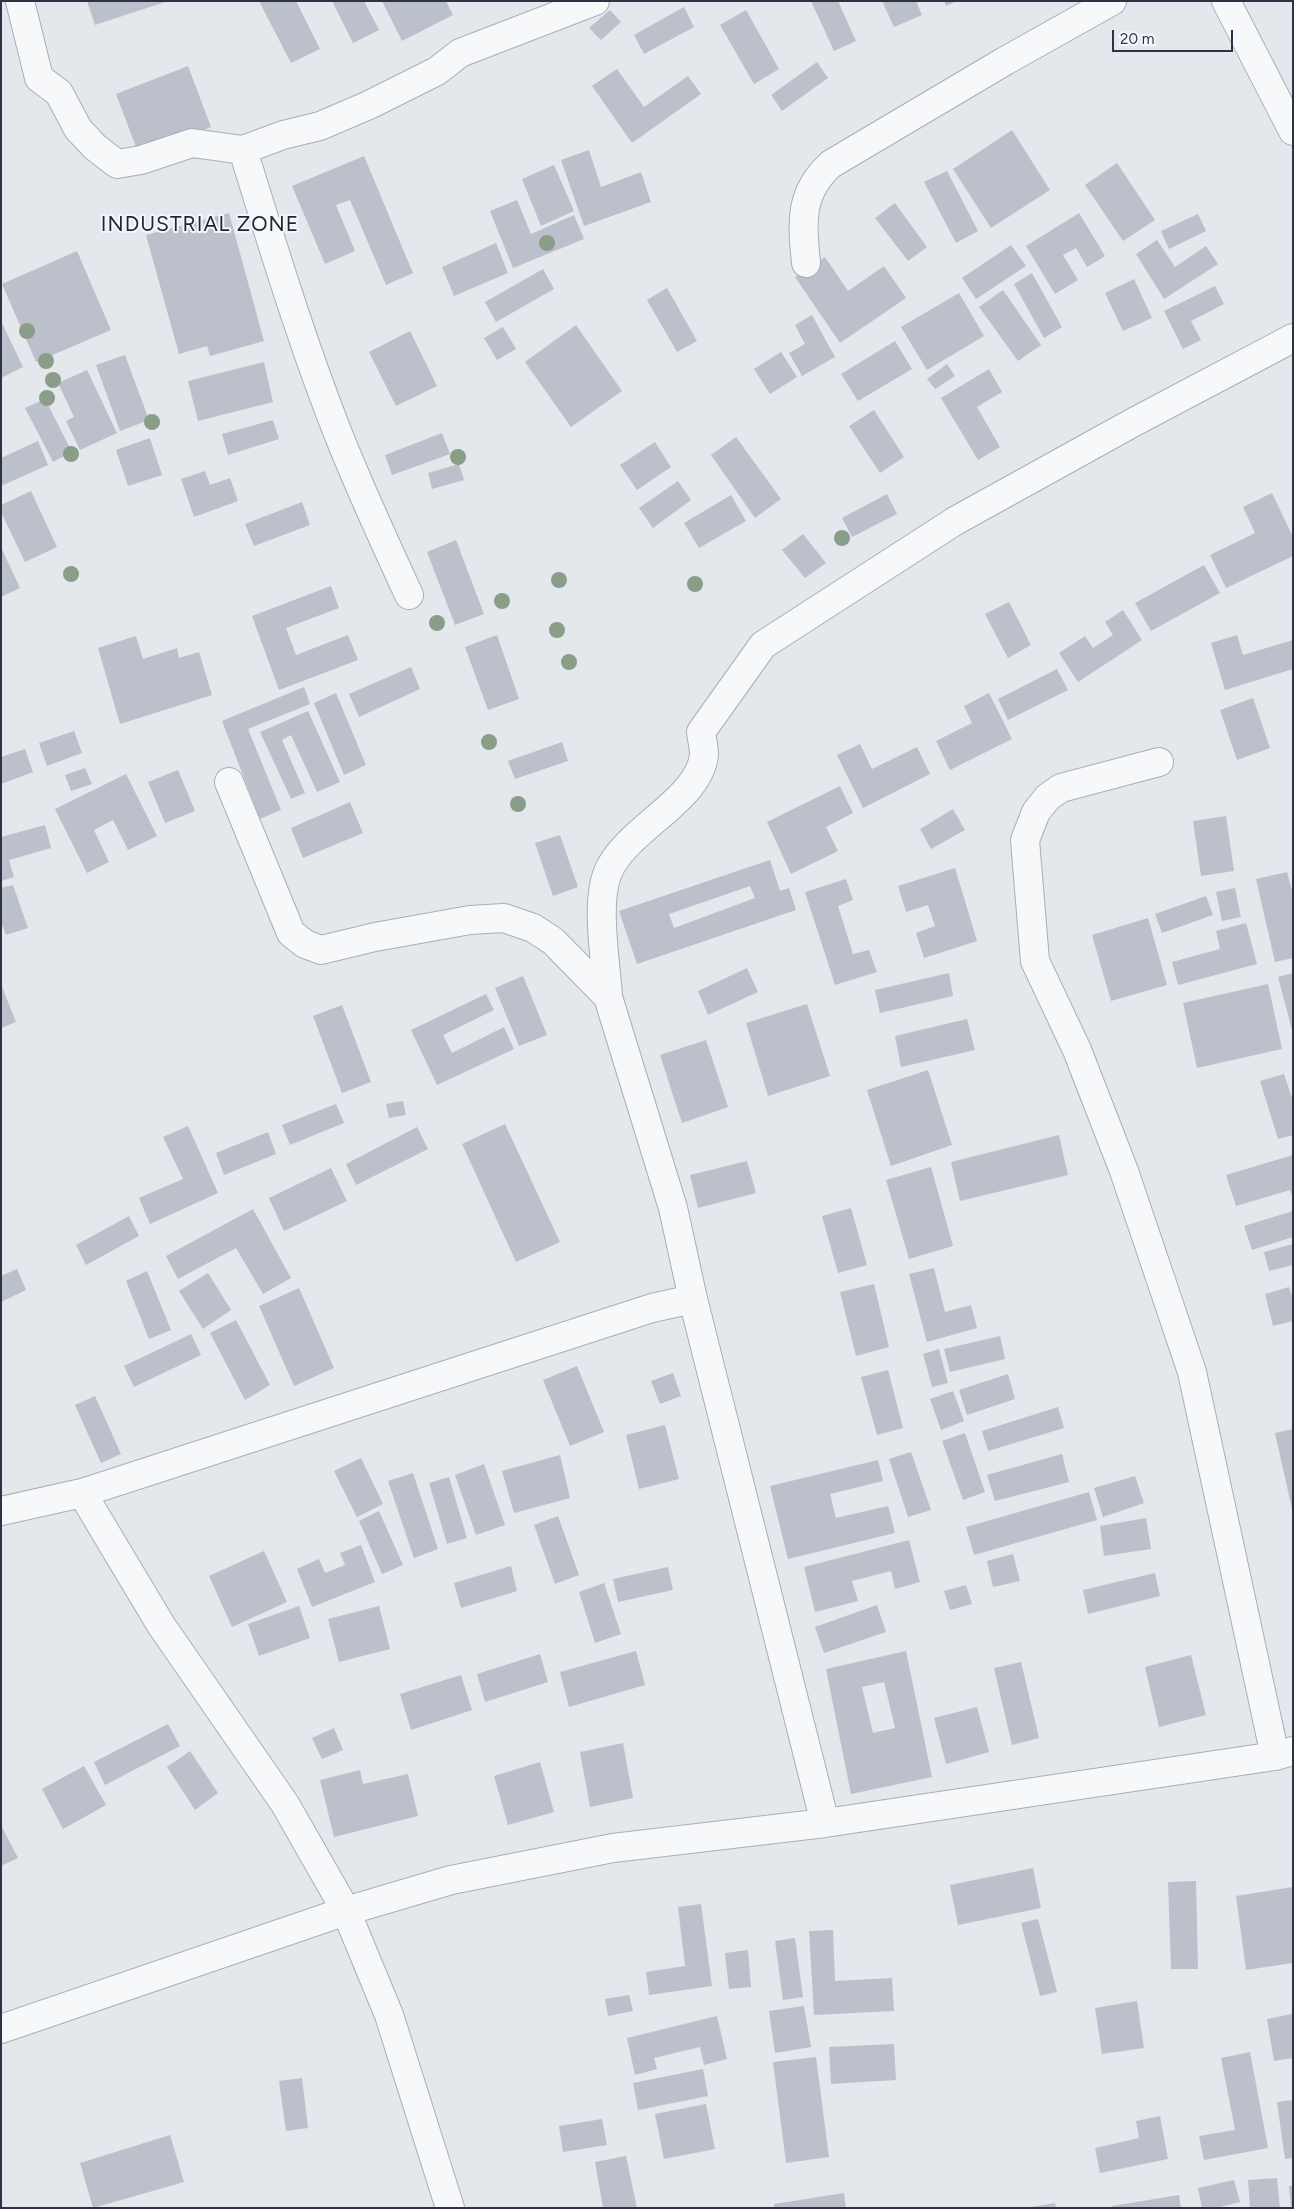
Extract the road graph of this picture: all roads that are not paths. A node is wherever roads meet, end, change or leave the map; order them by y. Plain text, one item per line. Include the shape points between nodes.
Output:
1 (20, 1) edge
2 (595, 1) edge
3 (1112, 1) edge
4 (1226, 1) edge
5 (1293, 131) edge
6 (243, 150) junction
7 (806, 263) dead end
8 (1293, 338) edge
9 (409, 595) dead end
10 (1159, 762) dead end
11 (229, 782) dead end
12 (608, 997) junction
13 (694, 1299) junction
14 (82, 1493) junction
15 (1, 1511) edge
16 (1284, 1753) edge
17 (825, 1823) junction
18 (346, 1911) junction
19 (1, 2029) edge
20 (450, 2208) edge

1 - 6 street via 40,78 59,93 78,129 117,164 141,160 192,143
2 - 6 street via 460,53 437,71 320,126
3 - 7 street via 831,164 809,191 802,221
4 - 5 street
6 - 9 street via 337,430
8 - 12 street via 955,521 763,645 701,732 704,754 698,775 616,856 608,872 602,897
10 - 16 street via 1061,788 1048,797 1036,812 1025,840 1035,961 1077,1050 1124,1171 1192,1372
11 - 12 street via 292,933 305,944 321,950 470,920 504,918 533,928 553,941
12 - 13 street via 673,1208
13 - 14 street via 652,1308
13 - 17 street
14 - 15 street
14 - 18 street via 161,1625 285,1804
16 - 17 street
17 - 18 street via 613,1848 451,1880
18 - 19 street
18 - 20 street via 388,2015

